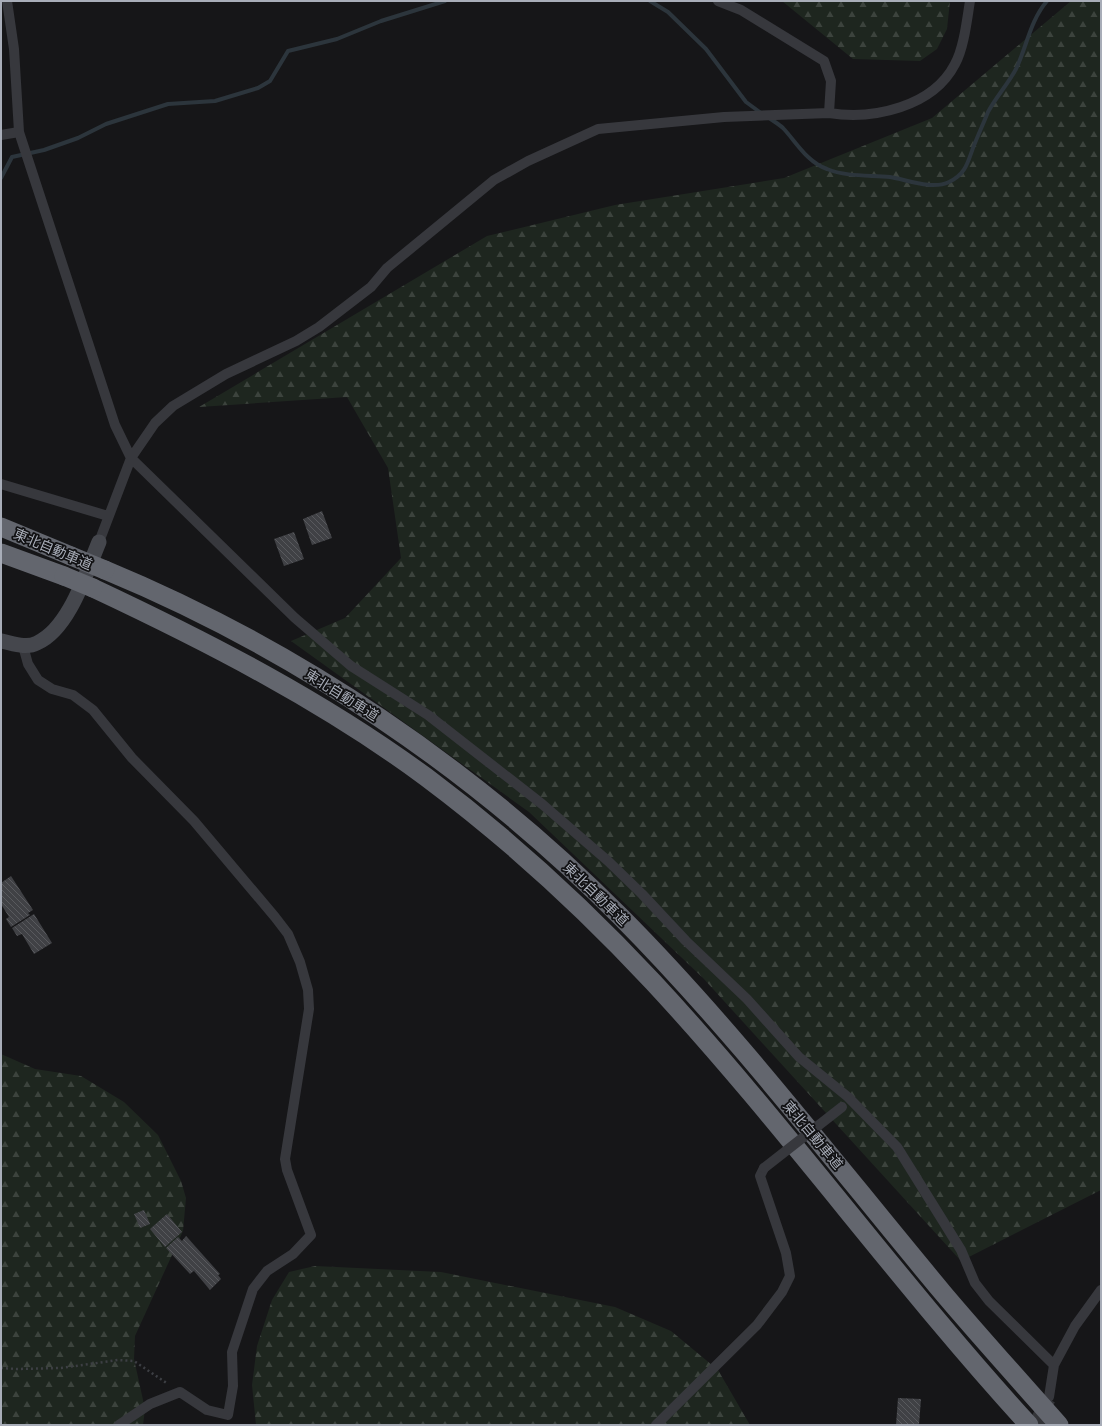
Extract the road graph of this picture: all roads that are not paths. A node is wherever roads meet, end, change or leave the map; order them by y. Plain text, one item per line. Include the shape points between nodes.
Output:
1 (7, 1) edge
2 (718, 1) edge
3 (970, 1) edge
4 (828, 113) junction
5 (1, 135) edge
6 (21, 137) junction
7 (131, 458) junction
8 (1, 484) edge
9 (108, 516) junction
10 (1, 528) edge
11 (99, 542) joint
12 (1, 553) edge
13 (1, 641) edge
14 (23, 646) junction
15 (848, 1097) junction
16 (1101, 1290) edge
17 (1054, 1365) junction
18 (1049, 1397) tunnel mouth
19 (119, 1425) edge
20 (656, 1425) edge
21 (1029, 1425) edge
22 (1059, 1425) edge

1 - 6 street via 14,49
2 - 4 street via 741,10 824,61 831,81
3 - 4 street via 956,64 934,90 915,102 877,113
4 - 7 street via 749,116 598,129 528,161 494,180 387,268 371,287 319,327 296,341 226,374 172,406 155,423
5 - 6 street
6 - 7 street via 115,425
7 - 9 street
7 - 15 street via 295,618 351,666 428,715 542,804 602,856 747,998 798,1057
8 - 9 street
9 - 11 street
10 - 22 highway, 東北自動車道, bridge via 142,585 215,622 333,688 398,730 462,777 554,853 680,978 987,1345
11 - 14 street via 59,628 37,644
12 - 21 highway, 東北自動車道, bridge via 92,588 287,687 425,776 489,828 624,952 704,1038 961,1348
13 - 14 street
14 - 19 street via 28,664 38,680 52,689 73,695 93,710 132,758 194,821 275,917 288,934 308,990 309,1009 285,1159 311,1235 293,1254 267,1271 253,1289 232,1352 232,1386 228,1415 207,1410 180,1392 150,1404
15 - 17 street via 897,1147 961,1250 975,1283 989,1301
15 - 20 street, bridge via 842,1107 764,1168 760,1176 786,1253 790,1276 782,1292 757,1325
16 - 17 street via 1074,1326
17 - 18 street

